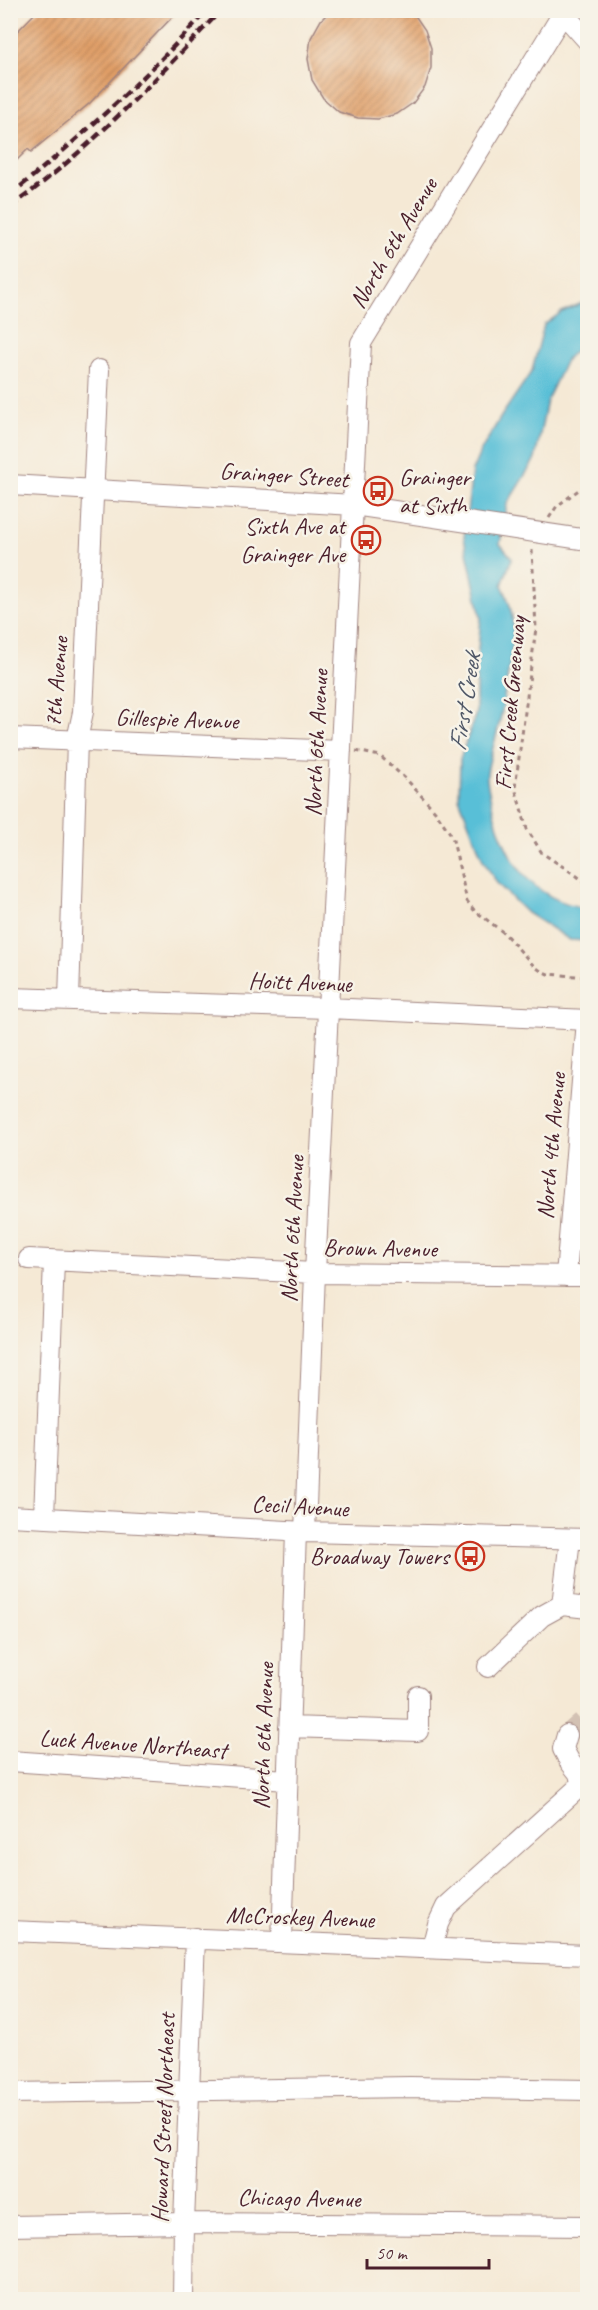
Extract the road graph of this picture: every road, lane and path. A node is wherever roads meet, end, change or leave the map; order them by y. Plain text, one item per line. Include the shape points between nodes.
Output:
1 (564, 12) edge
2 (588, 41) edge
3 (99, 370) dead end
4 (588, 483) edge
5 (10, 485) edge
6 (92, 488) junction
7 (354, 505) junction
8 (540, 533) junction
9 (588, 540) edge
10 (10, 738) edge
11 (77, 740) junction
12 (341, 751) junction
13 (588, 885) edge
14 (588, 977) edge
15 (10, 998) edge
16 (69, 1000) junction
17 (328, 1008) junction
18 (587, 1020) edge
19 (29, 1260) dead end
20 (54, 1261) junction
21 (315, 1273) junction
22 (566, 1276) junction
23 (588, 1276) edge
24 (10, 1516) edge
25 (44, 1517) junction
26 (301, 1532) junction
27 (579, 1539) edge
28 (562, 1605) junction
29 (588, 1608) edge
30 (488, 1667) dead end
31 (418, 1696) dead end
32 (289, 1727) junction
33 (567, 1736) dead end
34 (10, 1761) edge
35 (287, 1780) junction
36 (586, 1780) edge
37 (10, 1931) edge
38 (195, 1938) junction
39 (282, 1942) junction
40 (432, 1948) junction
41 (588, 1955) edge
42 (189, 2090) junction
43 (588, 2090) edge
44 (10, 2093) edge
45 (184, 2223) junction
46 (10, 2226) edge
47 (588, 2226) edge
48 (183, 2300) edge

1 - 2 street
1 - 7 street, North 6th Avenue via 361,343
3 - 6 street, 7th Avenue
4 - 8 path, First Creek Greenway via 557,506
5 - 6 street, Grainger Street
6 - 7 street, Grainger Street
6 - 11 street, 7th Avenue via 83,712
7 - 8 street, Grainger Street
7 - 12 street, North 6th Avenue
8 - 9 street, Grainger Street
8 - 13 path, First Creek Greenway via 531,556 536,628 515,788 527,829 542,854
10 - 11 street, Gillespie Avenue
11 - 12 street, Gillespie Avenue
11 - 16 street, 7th Avenue
12 - 14 path via 380,756 435,811 452,836 467,901 534,966 548,974
12 - 17 street, North 6th Avenue
15 - 16 street, Hoitt Avenue
16 - 17 street, Hoitt Avenue
17 - 18 street, Hoitt Avenue
17 - 21 street, North 6th Avenue
18 - 22 street, North 4th Avenue
19 - 20 street, Brown Avenue
20 - 21 street, Brown Avenue
20 - 25 street
21 - 22 street, Brown Avenue
21 - 26 street, North 6th Avenue
22 - 23 street, Brown Avenue
24 - 25 street, Cecil Avenue
25 - 26 street, Cecil Avenue
26 - 27 street, Cecil Avenue
26 - 32 street, North 6th Avenue
27 - 28 street
28 - 29 street
28 - 30 street via 542,1616
31 - 32 street via 418,1731
32 - 35 street, North 6th Avenue
33 - 36 street via 563,1749
34 - 35 street, Luck Avenue Northeast
35 - 39 street, North 6th Avenue
36 - 40 street via 446,1907
37 - 38 street, McCroskey Avenue
38 - 39 street, McCroskey Avenue
38 - 42 street, Howard Street Northeast
39 - 40 street, McCroskey Avenue
40 - 41 street, McCroskey Avenue
42 - 43 street
42 - 44 street
42 - 45 street, Howard Street Northeast
45 - 46 street, Chicago Avenue
45 - 47 street, Chicago Avenue
45 - 48 street, Howard Street Northeast

